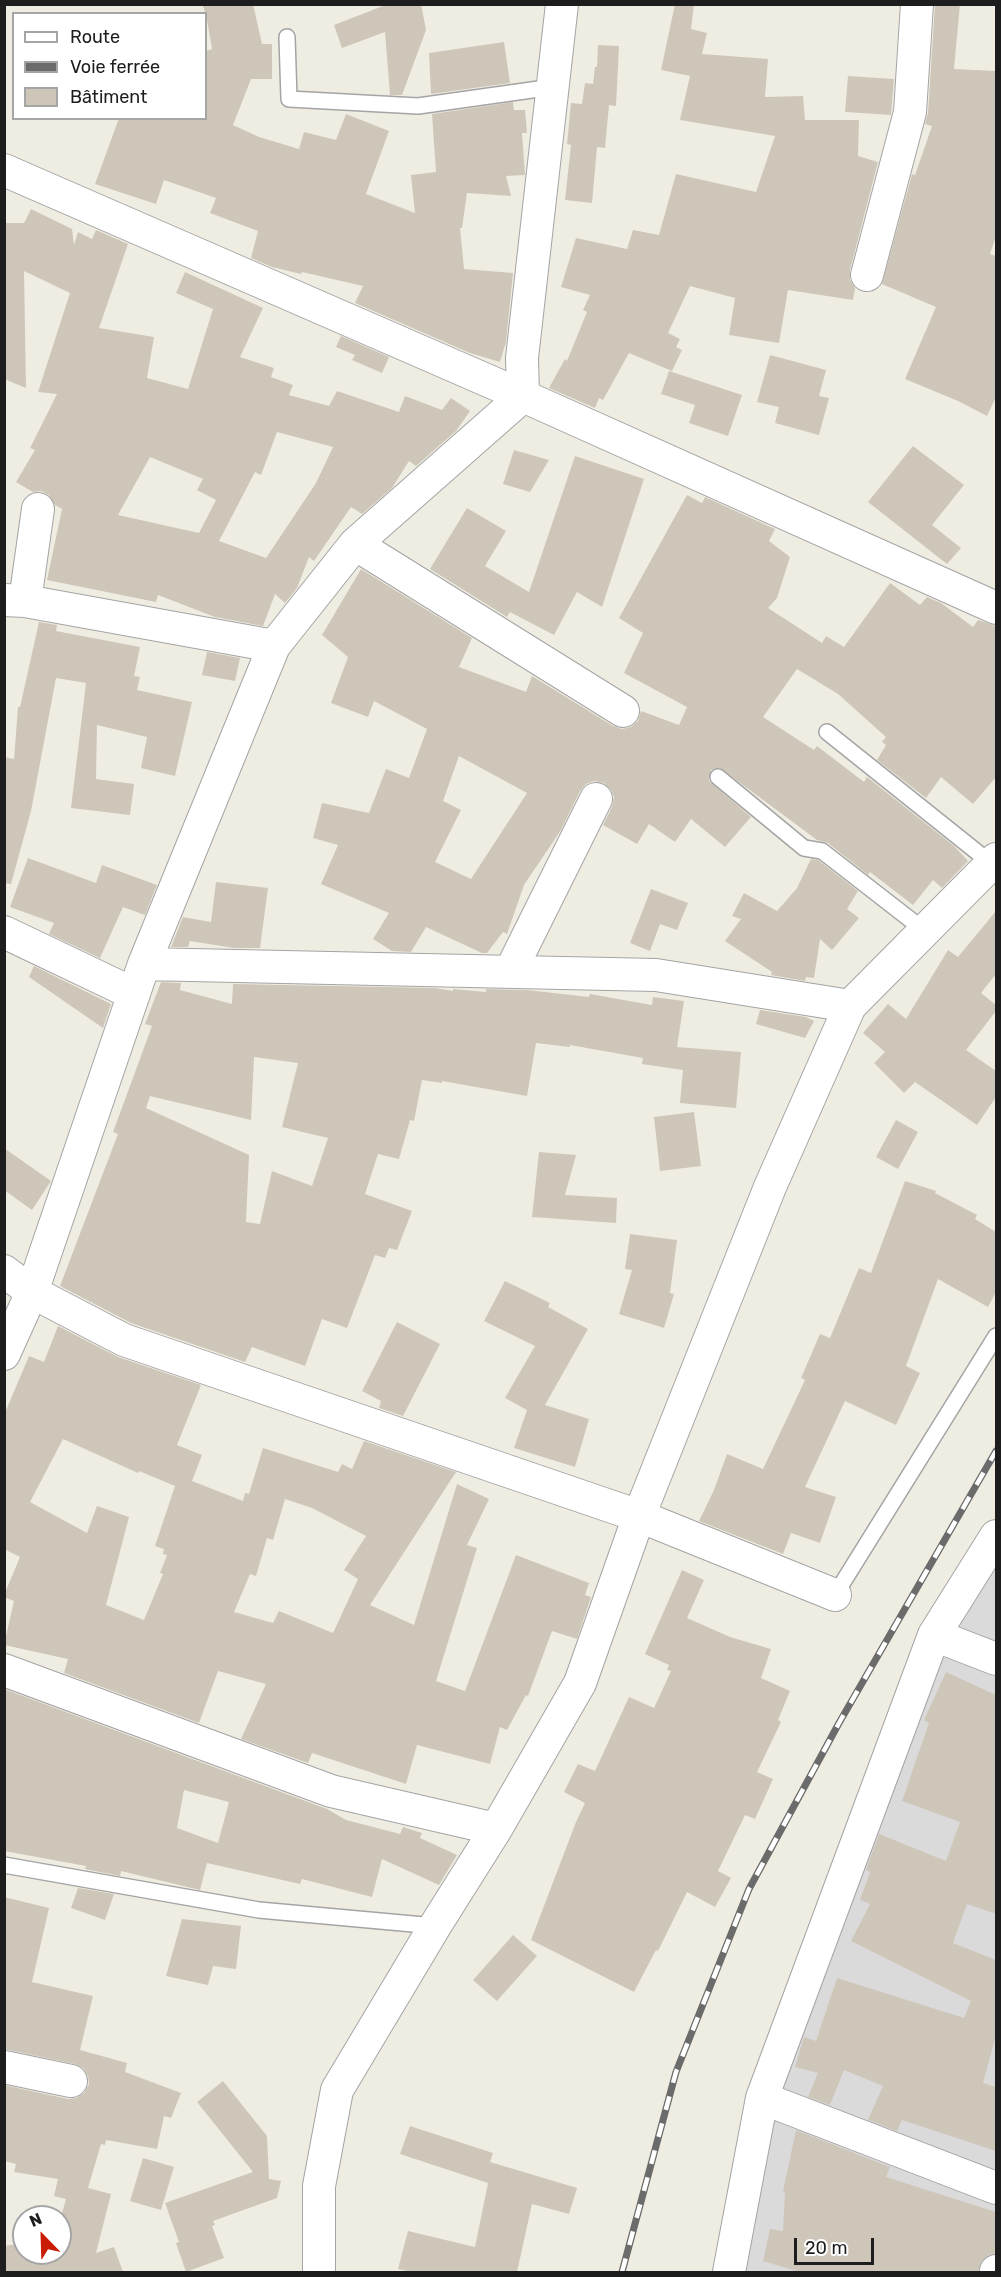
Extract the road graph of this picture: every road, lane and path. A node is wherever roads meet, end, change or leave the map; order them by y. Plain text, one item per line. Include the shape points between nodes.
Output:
1 (562, 4) edge
2 (917, 4) edge
3 (287, 37) dead end
4 (553, 87) junction
5 (4, 170) edge
6 (867, 275) dead end
7 (523, 396) junction
8 (39, 509) dead end
9 (355, 544) junction
10 (15, 600) edge
11 (996, 608) edge
12 (274, 646) junction
13 (623, 711) dead end
14 (827, 732) dead end
15 (718, 777) dead end
16 (596, 799) dead end
17 (994, 861) edge
18 (925, 931) junction
19 (4, 932) edge
20 (144, 964) junction
21 (510, 972) junction
22 (134, 994) junction
23 (850, 1006) junction
24 (4, 1271) edge
25 (32, 1292) junction
26 (996, 1336) edge
27 (4, 1354) edge
28 (639, 1516) junction
29 (996, 1536) edge
30 (835, 1595) joint
31 (934, 1635) junction
32 (996, 1659) edge
33 (4, 1670) edge
34 (496, 1829) junction
35 (4, 1865) edge
36 (435, 1926) junction
37 (4, 2067) edge
38 (70, 2081) dead end
39 (762, 2098) junction
40 (996, 2188) edge
41 (319, 2272) edge
42 (729, 2272) edge

1 - 4 street
2 - 6 street via 910,112
3 - 4 lane via 290,99 418,106
4 - 7 street via 522,358
5 - 7 street
7 - 9 street
7 - 11 street
8 - 10 street
9 - 12 street
9 - 13 street
10 - 12 street
12 - 20 street
14 - 17 lane
15 - 18 lane via 804,848 822,851
16 - 21 street
17 - 18 street
18 - 23 street
19 - 22 street
20 - 21 street
20 - 22 street
21 - 23 street via 656,975
22 - 25 street
23 - 28 street via 770,1187
24 - 25 street
25 - 27 street
25 - 28 street via 124,1340
26 - 30 lane
28 - 30 street
28 - 34 street via 579,1683
29 - 31 street
31 - 32 street
31 - 39 street
33 - 34 street via 331,1791
34 - 36 street
35 - 36 lane via 259,1910
36 - 41 street via 336,2091 319,2186
37 - 38 street
39 - 40 street
39 - 42 street

